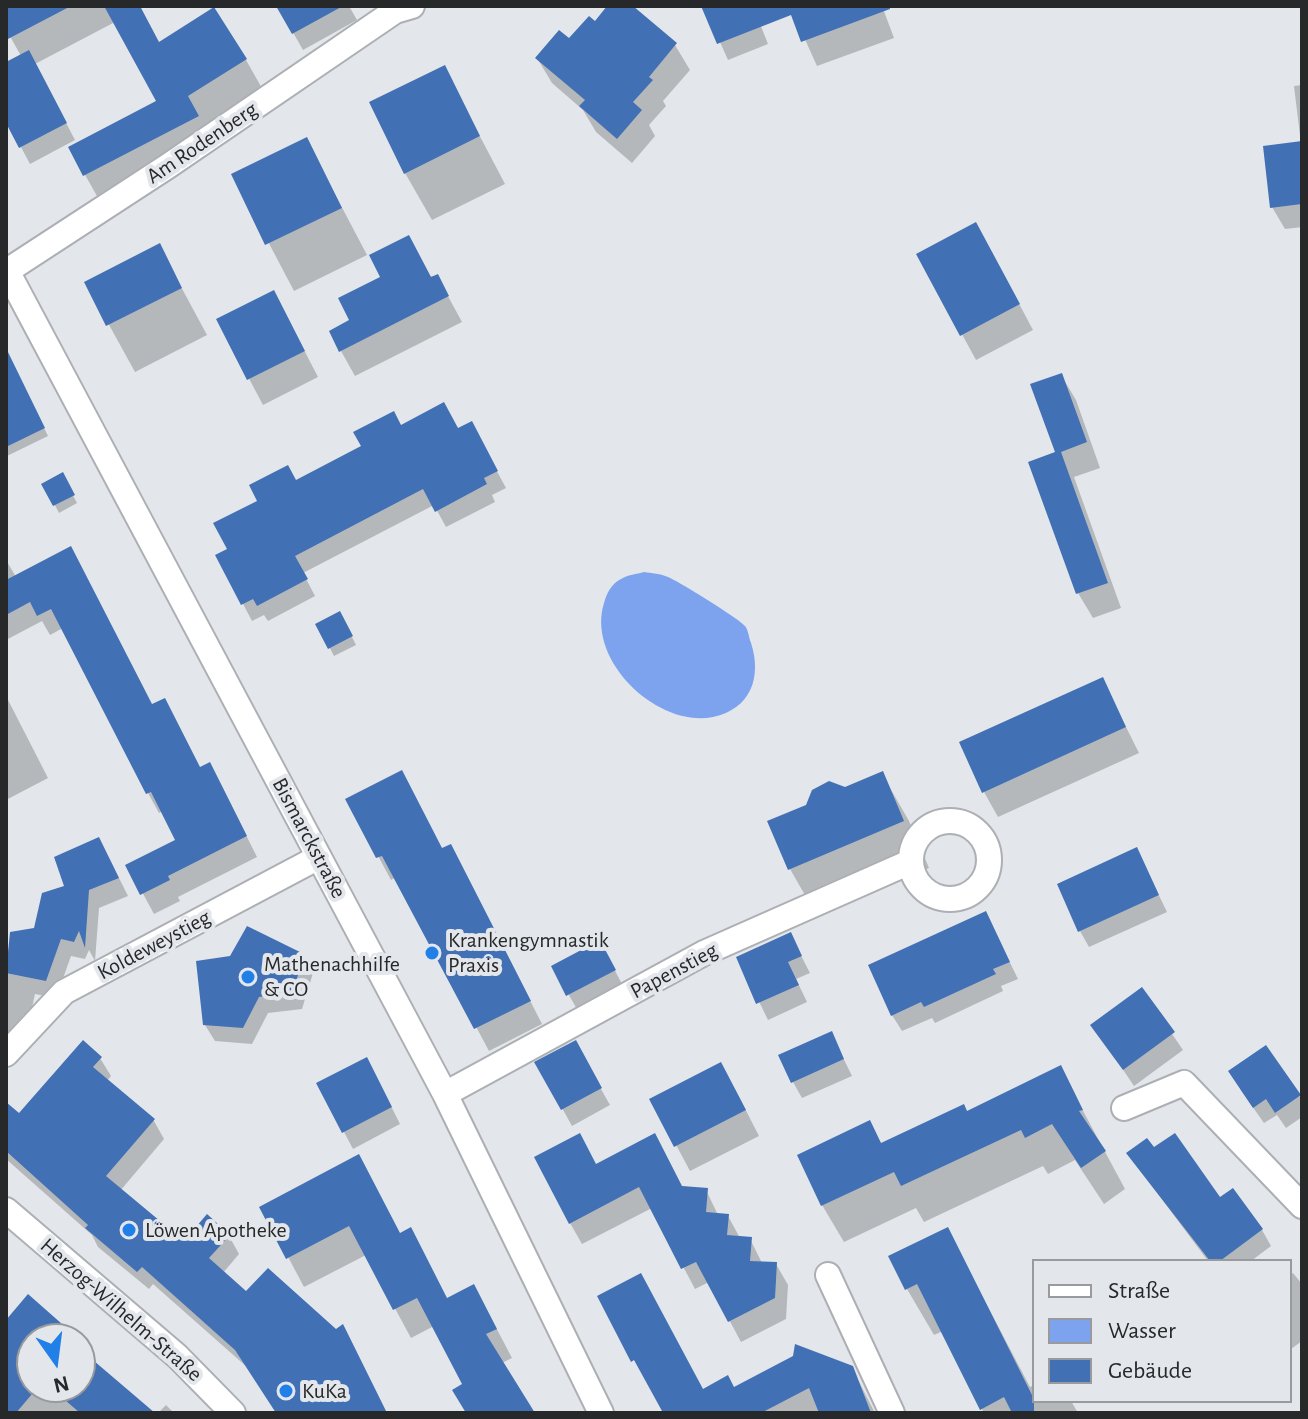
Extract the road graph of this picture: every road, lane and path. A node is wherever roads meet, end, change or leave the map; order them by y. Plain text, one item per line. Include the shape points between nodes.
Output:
1 (400, 8) edge
2 (6, 270) edge
3 (14, 303) edge
4 (319, 857) junction
5 (910, 862) dead end
6 (6, 1054) edge
7 (445, 1094) junction
8 (1124, 1108) dead end
9 (1302, 1206) edge
10 (6, 1210) edge
11 (828, 1275) dead end
12 (233, 1413) edge
13 (601, 1413) edge
14 (892, 1413) edge

1 - 2 street, Am Rodenberg
2 - 3 street, Bismarckstraße
3 - 4 street, Bismarckstraße
4 - 6 street, Koldeweystieg via 64,992
4 - 7 street, Bismarckstraße
5 - 7 street, Papenstieg via 704,953
7 - 13 street, Bismarckstraße
8 - 9 street via 1184,1083
10 - 12 street, Herzog-Wilhelm-Straße via 177,1356
11 - 14 street

